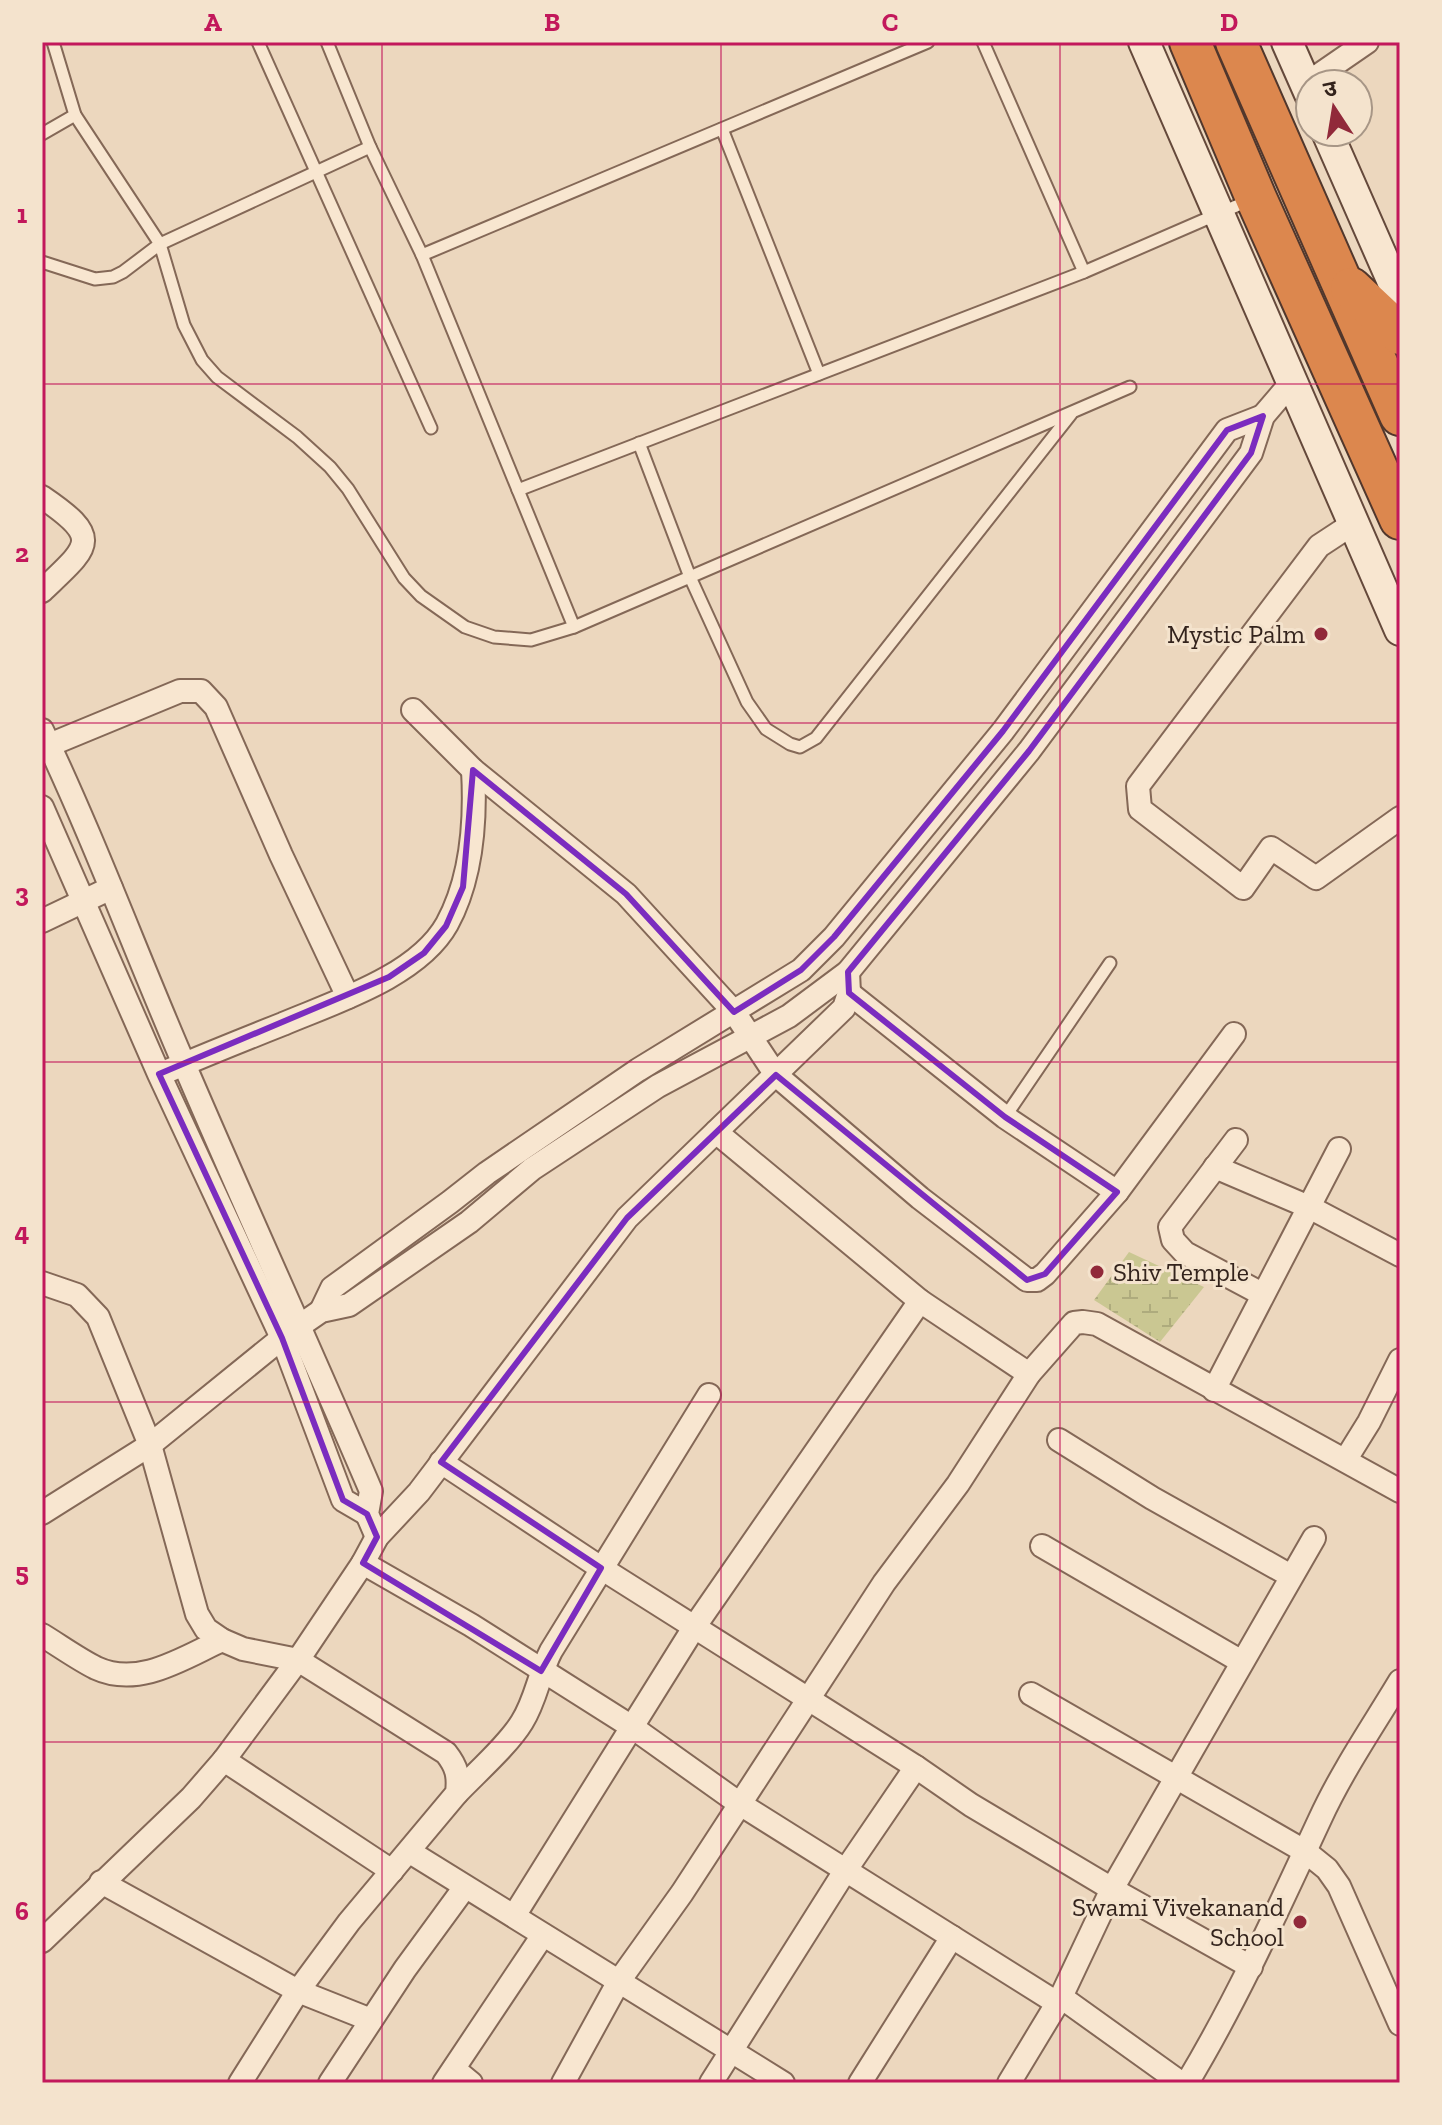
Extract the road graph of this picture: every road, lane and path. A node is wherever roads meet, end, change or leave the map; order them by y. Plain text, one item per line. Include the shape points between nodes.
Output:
1 (53, 42) edge
2 (258, 42) edge
3 (327, 42) edge
4 (928, 42) edge
5 (983, 42) edge
6 (1144, 42) edge
7 (1190, 42) edge
8 (1236, 42) edge
9 (1287, 42) edge
10 (1367, 42) edge
11 (1299, 68) edge
12 (1334, 68) edge
13 (75, 115) junction
14 (722, 129) junction
15 (42, 134) edge
16 (370, 147) junction
17 (1334, 148) edge
18 (315, 173) junction
19 (1256, 198) junction
20 (1218, 214) junction
21 (160, 244) junction
22 (422, 255) junction
23 (42, 262) edge
24 (1084, 272) junction
25 (1336, 274) junction
26 (1398, 289) edge
27 (1400, 334) edge
28 (819, 374) junction
29 (1292, 382) junction
30 (1130, 387) dead end
31 (1072, 412) junction
32 (1400, 415) edge
33 (1263, 416) junction
34 (431, 428) dead end
35 (639, 443) junction
36 (518, 490) junction
37 (42, 497) edge
38 (1400, 519) edge
39 (1158, 523) junction
40 (1354, 523) junction
41 (1183, 544) junction
42 (690, 577) junction
43 (42, 591) edge
44 (574, 627) junction
45 (1400, 630) edge
46 (413, 710) dead end
47 (44, 741) edge
48 (473, 770) junction
49 (42, 807) edge
50 (935, 814) junction
51 (1400, 818) edge
52 (958, 837) junction
53 (111, 888) junction
54 (82, 902) junction
55 (42, 921) edge
56 (1110, 963) dead end
57 (848, 982) junction
58 (348, 997) junction
59 (734, 1012) junction
60 (1234, 1034) dead end
61 (749, 1036) junction
62 (184, 1064) junction
63 (159, 1074) junction
64 (776, 1075) junction
65 (1005, 1117) junction
66 (716, 1132) junction
67 (1236, 1140) dead end
68 (1339, 1149) dead end
69 (1215, 1167) junction
70 (1117, 1192) junction
71 (450, 1202) junction
72 (1309, 1207) junction
73 (469, 1222) junction
74 (1400, 1255) edge
75 (42, 1283) edge
76 (1262, 1294) junction
77 (920, 1301) junction
78 (321, 1311) junction
79 (291, 1332) junction
80 (1400, 1360) edge
81 (1029, 1374) junction
82 (1214, 1390) junction
83 (709, 1395) dead end
84 (1059, 1440) dead end
85 (150, 1445) junction
86 (1346, 1459) junction
87 (441, 1462) junction
88 (1400, 1491) edge
89 (42, 1513) edge
90 (377, 1537) junction
91 (1314, 1538) dead end
92 (1042, 1546) dead end
93 (363, 1563) junction
94 (601, 1568) junction
95 (1291, 1576) junction
96 (695, 1626) junction
97 (42, 1635) edge
98 (222, 1640) junction
99 (298, 1660) junction
100 (1242, 1662) junction
101 (541, 1671) junction
102 (1400, 1681) edge
103 (1031, 1694) dead end
104 (810, 1700) junction
105 (632, 1727) junction
106 (224, 1760) junction
107 (916, 1767) junction
108 (1178, 1777) junction
109 (457, 1793) junction
110 (740, 1804) junction
111 (410, 1852) junction
112 (1306, 1852) junction
113 (392, 1871) junction
114 (845, 1871) junction
115 (101, 1882) junction
116 (465, 1887) junction
117 (1112, 1889) junction
118 (514, 1916) junction
119 (543, 1935) junction
120 (952, 1937) junction
121 (42, 1941) edge
122 (1251, 1967) junction
123 (619, 1981) junction
124 (298, 1991) junction
125 (1059, 2000) junction
126 (371, 2020) junction
127 (1400, 2024) edge
128 (732, 2049) junction
129 (456, 2078) edge
130 (240, 2083) edge
131 (330, 2083) edge
132 (563, 2083) edge
133 (711, 2083) edge
134 (783, 2083) edge
135 (860, 2083) edge
136 (1009, 2083) edge
137 (1184, 2083) edge

1 - 13 lane
2 - 18 lane
3 - 16 lane
4 - 14 lane
5 - 24 lane
6 - 20 street
7 - 19 highway
8 - 25 highway
9 - 11 street
10 - 12 street
13 - 15 lane
13 - 21 lane
14 - 22 lane
14 - 28 lane
16 - 18 lane
16 - 22 lane
17 - 26 street
18 - 21 lane
18 - 34 lane
19 - 20 lane
19 - 38 highway
20 - 24 lane
20 - 29 street
21 - 23 lane via 123,272 103,279
21 - 44 lane via 184,325 202,360 330,467 421,596 465,627 494,637 531,640
22 - 36 lane
24 - 28 lane
25 - 27 highway
25 - 32 highway
28 - 35 lane
29 - 33 street
29 - 40 street
30 - 31 lane
31 - 42 lane
31 - 42 lane via 805,746 790,744 755,717
33 - 39 street via 1227,430
33 - 41 street via 1251,453
35 - 36 lane
35 - 42 lane
36 - 44 lane
37 - 43 street via 75,521 84,544
39 - 41 street
39 - 50 street
40 - 45 street
40 - 51 street via 1319,546 1138,786 1140,809 1243,888 1271,848 1316,878
41 - 52 street
42 - 44 lane
46 - 48 street
47 - 53 street
47 - 58 street via 180,691 201,691 216,707
48 - 58 street via 470,848 463,887 446,926 424,953
48 - 59 street via 626,894
49 - 54 street
50 - 52 street
50 - 59 street via 801,970
52 - 57 street
53 - 54 street
53 - 62 street
54 - 55 street
54 - 63 street
56 - 65 lane
57 - 61 street
57 - 64 street via 844,1008
57 - 65 street
58 - 62 street
59 - 61 street
59 - 71 street via 638,1070
60 - 70 street
61 - 64 street
61 - 73 street via 658,1086 532,1169
62 - 63 street
62 - 79 street
63 - 79 street
64 - 66 street
64 - 70 street via 920,1198 1027,1280 1045,1274
65 - 70 street
66 - 77 street
66 - 87 street via 627,1218
67 - 69 street
68 - 72 street
69 - 72 street
69 - 76 street via 1170,1227 1173,1240 1185,1253
71 - 73 street
71 - 78 street via 332,1288
72 - 74 street
72 - 76 street
73 - 78 street via 349,1305
75 - 85 street via 77,1295 98,1317
76 - 82 street
77 - 81 street
77 - 96 street
78 - 79 street
79 - 85 street
79 - 90 street via 343,1500 367,1514
80 - 86 street
81 - 82 street via 1074,1323 1083,1322 1097,1324
81 - 104 street
82 - 86 street
83 - 94 street
84 - 95 street
85 - 89 street
85 - 98 street via 197,1614
86 - 88 street
87 - 90 street
87 - 94 street
90 - 93 street
91 - 95 street
92 - 100 street
93 - 99 street
93 - 101 street
94 - 96 street
94 - 101 street
95 - 100 street
96 - 104 street
96 - 105 street
97 - 98 street via 118,1675 157,1669
98 - 99 street
99 - 106 street
99 - 109 street via 446,1753 459,1777
100 - 108 street
101 - 105 street
101 - 109 street via 521,1725
102 - 112 street via 1336,1789
103 - 108 street
104 - 107 street
104 - 110 street
105 - 110 street
105 - 118 street
106 - 113 street
106 - 115 street
107 - 114 street
107 - 117 street
108 - 112 street
108 - 117 street
109 - 111 street
110 - 114 street
110 - 123 street
111 - 113 street
111 - 116 street
112 - 122 street
112 - 127 street via 1339,1886
113 - 124 street
114 - 120 street
114 - 128 street
115 - 121 street
115 - 124 street
116 - 118 street
116 - 126 street
117 - 122 street
117 - 125 street
118 - 119 street
119 - 123 street
119 - 129 street
120 - 125 street
120 - 135 street
122 - 137 street
123 - 128 street
123 - 132 street
124 - 126 street
124 - 130 street
125 - 136 street
125 - 137 street
126 - 131 street
128 - 133 street
128 - 134 street

